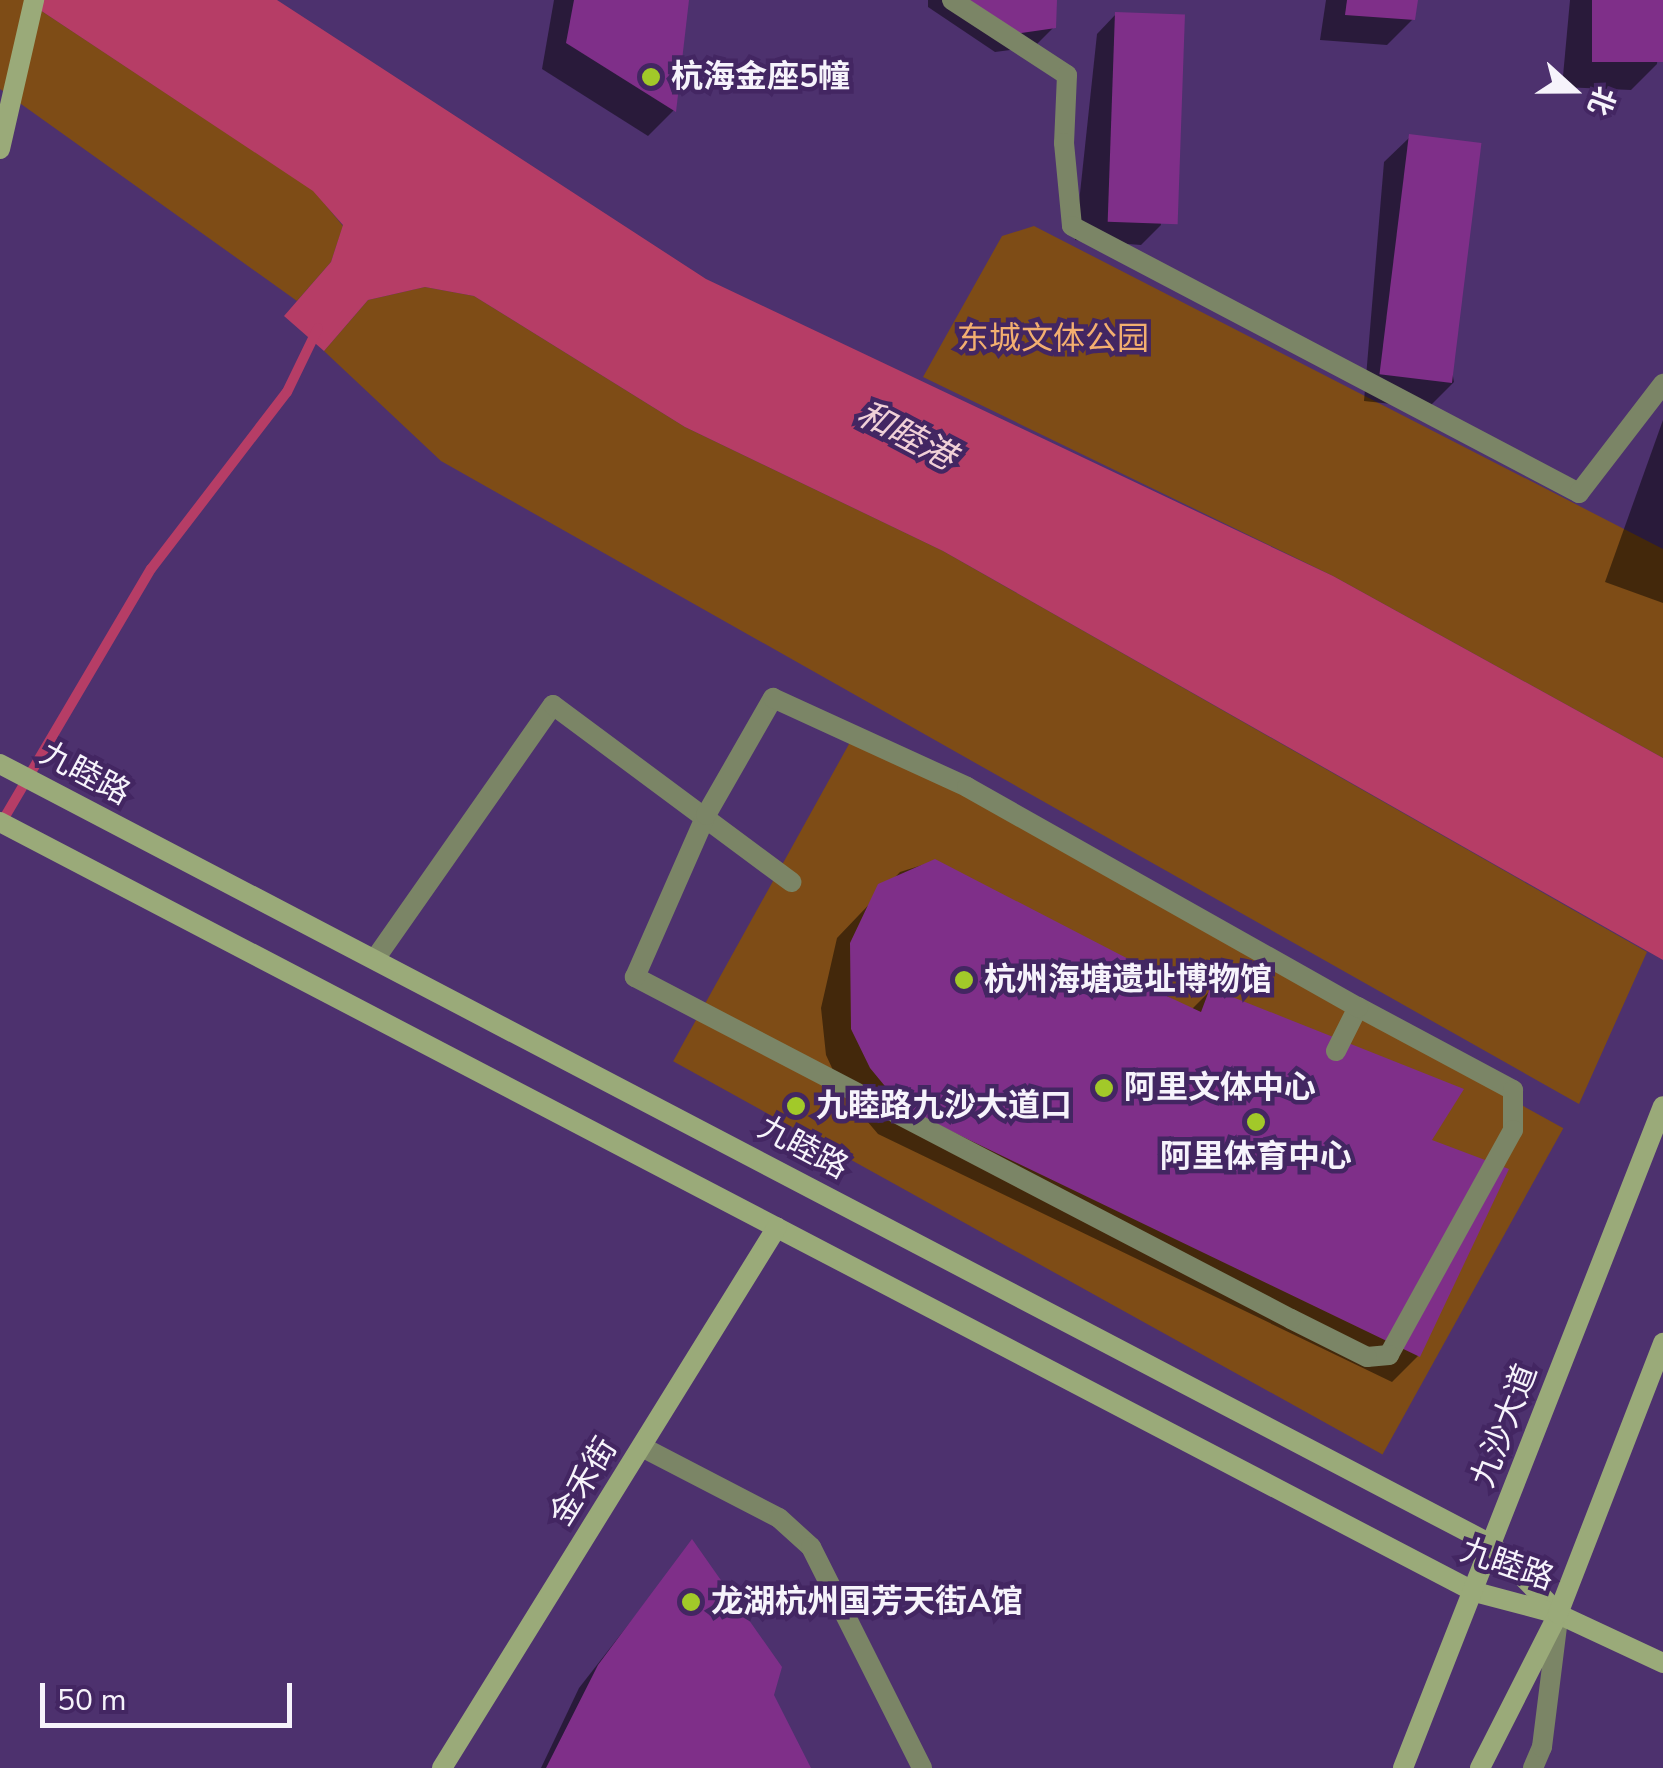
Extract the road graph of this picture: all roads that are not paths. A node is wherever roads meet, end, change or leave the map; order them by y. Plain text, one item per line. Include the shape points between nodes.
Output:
1 (34, 0) edge
2 (952, 0) edge
3 (0, 150) edge
4 (1663, 384) edge
5 (0, 764) edge
6 (706, 815) junction
7 (0, 822) edge
8 (791, 882) dead end
9 (375, 959) junction
10 (1358, 1007) junction
11 (1336, 1051) dead end
12 (1663, 1106) edge
13 (776, 1227) junction
14 (1663, 1344) edge
15 (642, 1447) junction
16 (1491, 1544) junction
17 (1474, 1592) junction
18 (1558, 1614) junction
19 (1663, 1663) edge
20 (442, 1768) edge
21 (922, 1768) edge
22 (1404, 1768) edge
23 (1480, 1768) edge
24 (1533, 1768) edge

1 - 3 street
2 - 4 street via 1067,75 1064,143 1072,226 1579,493
5 - 9 street, 九睦路
6 - 8 street
6 - 9 street via 552,705
6 - 10 street via 773,698 967,786
6 - 10 street via 635,977 1367,1357 1389,1355 1514,1130 1513,1090
7 - 13 street, 九睦路
9 - 16 street, 九睦路
10 - 11 street
12 - 16 street, 九沙大道
13 - 15 street, 金禾街
13 - 17 street, 九睦路
14 - 18 street
15 - 20 street, 金禾街
15 - 21 street via 779,1518 811,1546
16 - 17 street, 九沙大道
16 - 18 street, 九睦路
17 - 18 street, 九睦路
17 - 22 street, 九沙大道
18 - 19 street, 九睦路
18 - 23 street
18 - 24 street via 1542,1747

